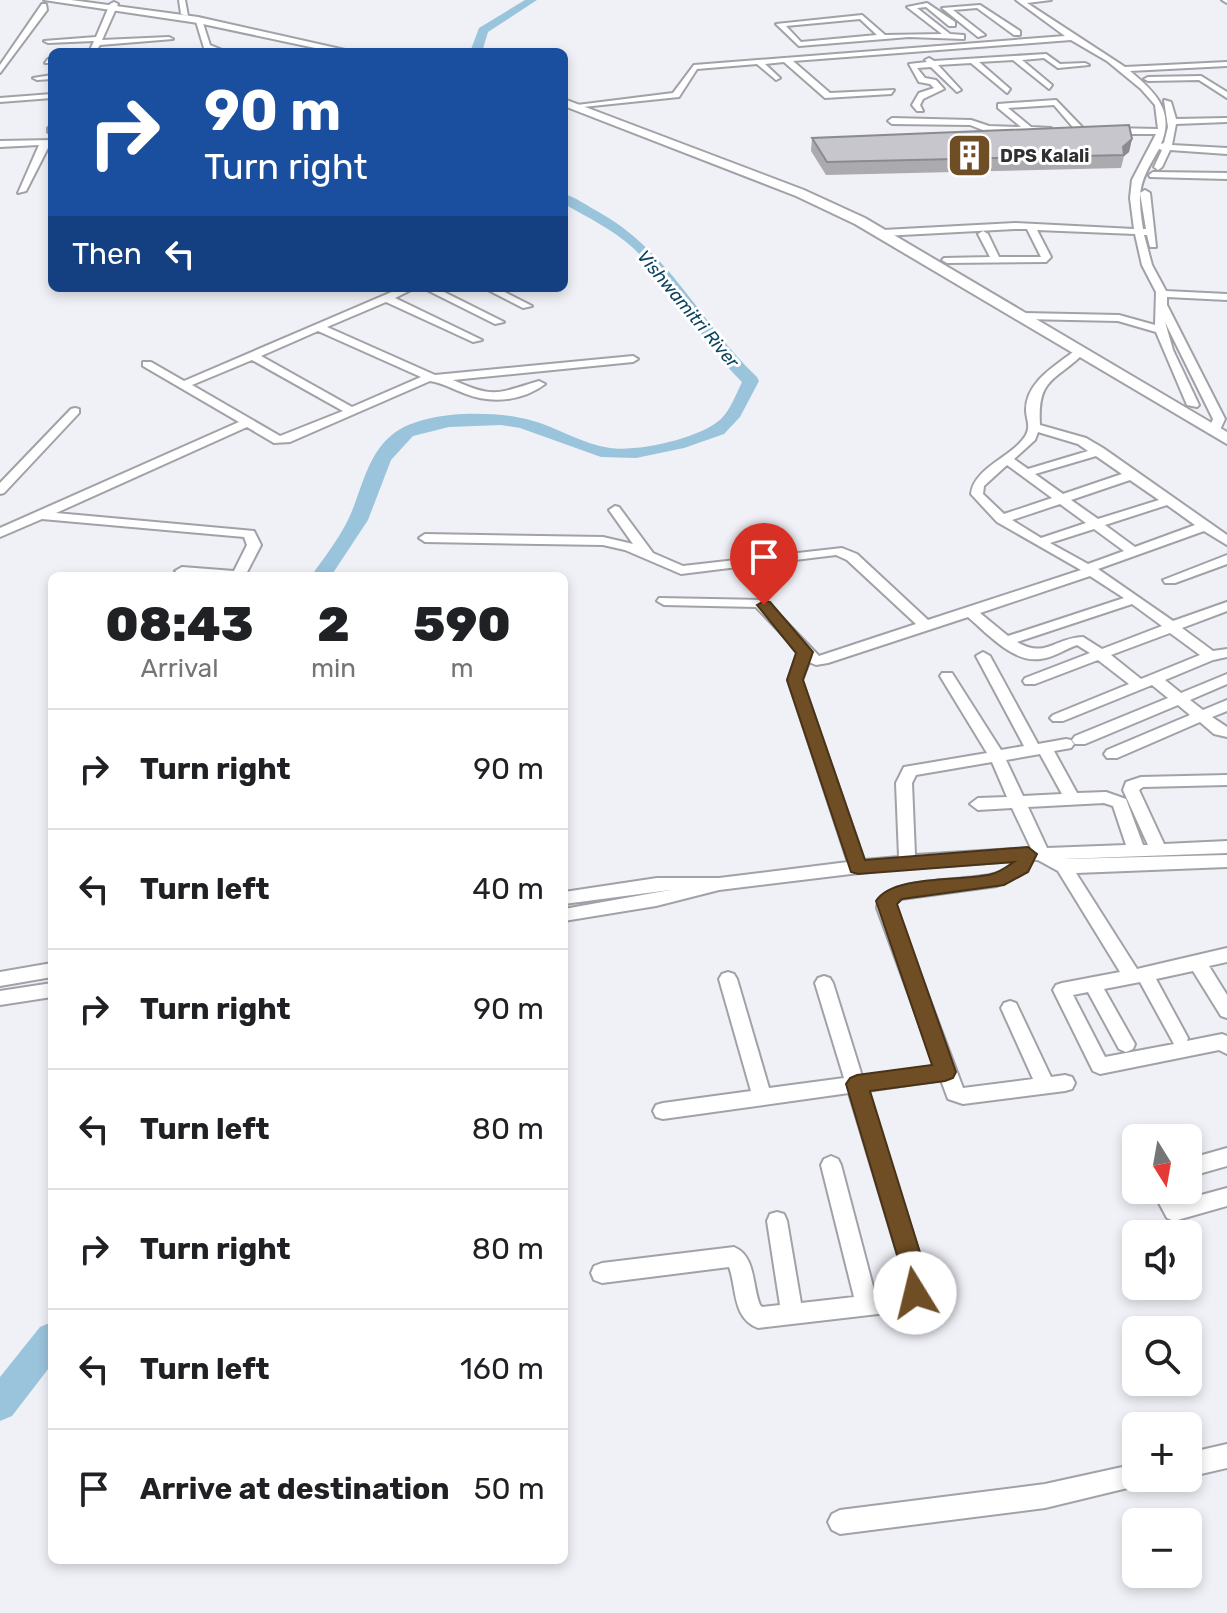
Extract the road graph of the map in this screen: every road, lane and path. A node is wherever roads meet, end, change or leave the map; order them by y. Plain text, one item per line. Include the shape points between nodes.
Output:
1 (82, 0) edge
2 (182, 0) edge
3 (1019, 0) edge
4 (1027, 0) edge
5 (1048, 0) edge
6 (48, 1) edge
7 (112, 6) junction
8 (185, 14) junction
9 (198, 20) junction
10 (873, 27) junction
11 (859, 28) dead end
12 (803, 32) dead end
13 (1070, 32) junction
14 (789, 33) junction
15 (1017, 33) junction
16 (981, 35) junction
17 (883, 37) junction
18 (950, 37) junction
19 (969, 37) junction
20 (1029, 41) junction
21 (97, 43) edge
22 (212, 48) edge
23 (330, 48) edge
24 (351, 48) edge
25 (916, 48) junction
26 (1046, 56) junction
27 (2, 58) edge
28 (784, 58) junction
29 (1015, 58) junction
30 (972, 60) junction
31 (758, 61) junction
32 (932, 64) junction
33 (1227, 64) edge
34 (1085, 65) dead end
35 (48, 66) edge
36 (42, 69) dead end
37 (1127, 69) junction
38 (1137, 69) junction
39 (0, 71) edge
40 (48, 78) edge
41 (776, 78) dead end
42 (1148, 79) junction
43 (48, 85) edge
44 (1049, 87) dead end
45 (957, 90) dead end
46 (1007, 91) dead end
47 (891, 92) dead end
48 (48, 96) edge
49 (1227, 96) edge
50 (0, 100) edge
51 (568, 105) edge
52 (568, 105) edge
53 (590, 108) junction
54 (920, 109) dead end
55 (1227, 120) edge
56 (892, 121) dead end
57 (1173, 122) junction
58 (1028, 129) junction
59 (1054, 130) edge
60 (1067, 130) edge
61 (1080, 130) junction
62 (1161, 132) junction
63 (48, 142) edge
64 (0, 144) edge
65 (1157, 146) junction
66 (1168, 148) junction
67 (1227, 151) edge
68 (1153, 175) junction
69 (1225, 178) edge
70 (21, 191) dead end
71 (1031, 227) junction
72 (1144, 231) junction
73 (890, 232) junction
74 (983, 234) dead end
75 (947, 260) junction
76 (996, 260) junction
77 (400, 292) edge
78 (436, 292) edge
79 (497, 292) edge
80 (1161, 294) junction
81 (1227, 297) edge
82 (386, 298) junction
83 (527, 306) dead end
84 (1032, 316) junction
85 (499, 322) dead end
86 (318, 327) junction
87 (1160, 330) junction
88 (477, 340) dead end
89 (1081, 351) junction
90 (252, 355) junction
91 (633, 359) dead end
92 (147, 364) dead end
93 (428, 378) junction
94 (442, 380) junction
95 (539, 384) dead end
96 (183, 385) junction
97 (1193, 405) junction
98 (350, 410) junction
99 (75, 411) dead end
100 (249, 422) junction
101 (1034, 427) junction
102 (1222, 428) edge
103 (1099, 451) junction
104 (1007, 459) junction
105 (1026, 473) junction
106 (1132, 475) junction
107 (0, 490) edge
108 (1062, 499) junction
109 (1167, 501) junction
110 (615, 510) dead end
111 (41, 515) junction
112 (1002, 519) junction
113 (1096, 524) junction
114 (1205, 526) junction
115 (0, 533) edge
116 (425, 538) dead end
117 (1043, 541) junction
118 (1227, 541) edge
119 (1134, 552) junction
120 (648, 555) junction
121 (1227, 559) edge
122 (1091, 570) junction
123 (182, 571) dead end
124 (193, 572) edge
125 (240, 572) edge
126 (1170, 580) dead end
127 (1133, 599) junction
128 (664, 601) dead end
129 (1227, 606) edge
130 (969, 610) junction
131 (924, 624) junction
132 (1169, 626) junction
133 (1007, 641) junction
134 (805, 652) junction
135 (1227, 653) edge
136 (1100, 654) junction
137 (983, 656) dead end
138 (1210, 656) junction
139 (947, 676) dead end
140 (1227, 679) edge
141 (1030, 681) dead end
142 (1147, 682) junction
143 (1179, 699) junction
144 (1227, 705) edge
145 (1202, 716) junction
146 (1058, 718) dead end
147 (1227, 732) edge
148 (1039, 748) junction
149 (1112, 754) dead end
150 (996, 755) junction
151 (1227, 780) edge
152 (1072, 798) junction
153 (1017, 801) junction
154 (978, 804) dead end
155 (1227, 847) edge
156 (1159, 851) junction
157 (1137, 852) junction
158 (1035, 854) junction
159 (1227, 861) edge
160 (907, 862) junction
161 (1064, 867) junction
162 (858, 868) junction
163 (719, 884) junction
164 (568, 897) edge
165 (568, 914) edge
166 (1227, 955) edge
167 (1198, 963) junction
168 (48, 971) edge
169 (1138, 974) junction
170 (0, 979) edge
171 (728, 979) dead end
172 (824, 983) dead end
173 (1092, 983) junction
174 (48, 991) edge
175 (0, 998) edge
176 (1010, 1008) dead end
177 (1227, 1011) edge
178 (1179, 1038) dead end
179 (1126, 1044) dead end
180 (1227, 1046) edge
181 (945, 1072) junction
182 (857, 1084) junction
183 (762, 1097) junction
184 (663, 1111) dead end
185 (1227, 1157) edge
186 (1202, 1164) edge
187 (831, 1165) dead end
188 (1227, 1197) edge
189 (1170, 1204) edge
190 (777, 1221) dead end
191 (602, 1273) dead end
192 (867, 1305) junction
193 (792, 1315) junction
194 (1227, 1456) edge
195 (1202, 1462) edge
196 (1122, 1479) edge
197 (840, 1522) dead end

1 - 7 main road
2 - 8 street
3 - 13 street
4 - 5 street
4 - 13 street
6 - 7 main road
6 - 27 street
7 - 8 main road
7 - 9 main road
7 - 21 street
8 - 24 main road
9 - 22 street
9 - 23 main road
10 - 11 street
10 - 14 street via 862,17 780,24
10 - 17 street
12 - 14 street
13 - 15 street
13 - 20 street
13 - 37 street
13 - 38 street
14 - 17 street via 799,44
15 - 16 street
15 - 16 street via 978,6 946,8
16 - 19 street
17 - 18 street
18 - 19 street
18 - 19 street via 911,7 927,5
20 - 25 street
20 - 26 street
21 - 21 street via 49,41
21 - 21 street via 167,39
25 - 28 street
25 - 32 street
26 - 29 street
26 - 34 street via 1058,66
27 - 39 street
28 - 31 street
28 - 47 street via 828,96
29 - 30 street
29 - 44 street
30 - 32 street
30 - 46 street
31 - 41 street
31 - 53 street via 694,67 676,95
32 - 45 street
32 - 54 street via 912,66 922,80 940,89 923,93 916,105
33 - 38 street
35 - 36 street
37 - 38 street
37 - 62 street via 1159,104
38 - 42 street
40 - 43 street via 36,83
42 - 49 street via 1201,78
42 - 57 street via 1167,102
48 - 50 street
51 - 53 main road
52 - 53 street
53 - 73 main road via 790,181 865,213
55 - 57 street
56 - 58 street
57 - 66 street
58 - 59 street
58 - 61 street via 1001,106 1056,102
60 - 61 street
61 - 62 street
62 - 65 street
63 - 64 street
63 - 70 street
65 - 66 street
65 - 72 street via 1135,183
66 - 67 street
66 - 68 street
68 - 69 street
68 - 72 street via 1145,185 1151,215
71 - 72 street
71 - 73 street
71 - 76 street via 1045,259
72 - 80 street via 1160,274
73 - 75 main road
73 - 84 main road
74 - 76 street
75 - 76 street
75 - 84 main road
77 - 82 street
78 - 85 street
79 - 83 street
80 - 81 street
80 - 87 street
80 - 102 street
82 - 86 street
82 - 88 street
84 - 87 street via 1119,318
84 - 89 main road
84 - 97 main road
86 - 90 street
86 - 93 street
87 - 97 street
89 - 101 street via 1038,386
89 - 102 main road
90 - 96 street
90 - 98 street
91 - 94 street
92 - 96 street
93 - 94 street
93 - 98 street
94 - 95 street via 495,398
96 - 100 street
97 - 102 main road
98 - 100 street via 278,440
99 - 107 street
100 - 111 street
101 - 103 street
101 - 104 street via 1031,437
103 - 105 street
103 - 106 street
104 - 105 street
104 - 112 street via 978,485 977,494
105 - 108 street
106 - 108 street
106 - 109 street
108 - 112 street
108 - 113 street
109 - 113 street
109 - 114 street
110 - 120 street
111 - 115 street
111 - 125 street via 249,534 254,545
112 - 117 street
113 - 117 street
113 - 119 street
114 - 118 street
114 - 119 street
116 - 120 street via 603,541
117 - 122 street
119 - 122 street
120 - 131 street via 690,570 845,552
121 - 126 street
122 - 127 street
122 - 130 street
123 - 124 street
127 - 132 street
127 - 133 street
128 - 134 street via 760,603
129 - 132 street
130 - 131 street
130 - 133 street
131 - 134 street via 823,660
132 - 136 street
132 - 138 street
133 - 136 street via 1032,657 1079,640
134 - 162 street via 795,680
135 - 138 street
136 - 141 street
136 - 142 street
137 - 148 street
138 - 142 street
139 - 150 street
140 - 143 street
142 - 143 street
142 - 146 street
143 - 145 street
143 - 148 street via 1073,742
144 - 145 street
145 - 147 street
145 - 149 street
148 - 150 street
148 - 152 street
150 - 153 street
150 - 160 street via 917,767 906,776
151 - 156 street via 1132,786
152 - 153 street
152 - 157 street via 1120,803
153 - 154 street
153 - 158 street
155 - 156 street
156 - 157 street
157 - 158 street
158 - 160 street
158 - 161 street
158 - 181 street via 997,880 897,893 886,901
159 - 161 street
160 - 162 street
161 - 169 street
162 - 163 street
163 - 164 street via 657,884
163 - 165 street
166 - 167 street
167 - 169 street
167 - 177 street
168 - 170 street
169 - 173 street
169 - 178 street
171 - 183 street
172 - 182 street
173 - 179 street
173 - 180 street via 1062,990 1100,1066 1222,1042
174 - 175 street
176 - 181 street via 1055,1085 963,1096 955,1093
181 - 182 street
182 - 183 street
182 - 192 street via 917,1285 904,1301
183 - 184 street
185 - 186 street
187 - 192 street
188 - 189 street via 1174,1212
190 - 193 street
191 - 193 street via 734,1257 751,1313 765,1318
192 - 193 street
194 - 195 street
196 - 197 street via 1045,1496

